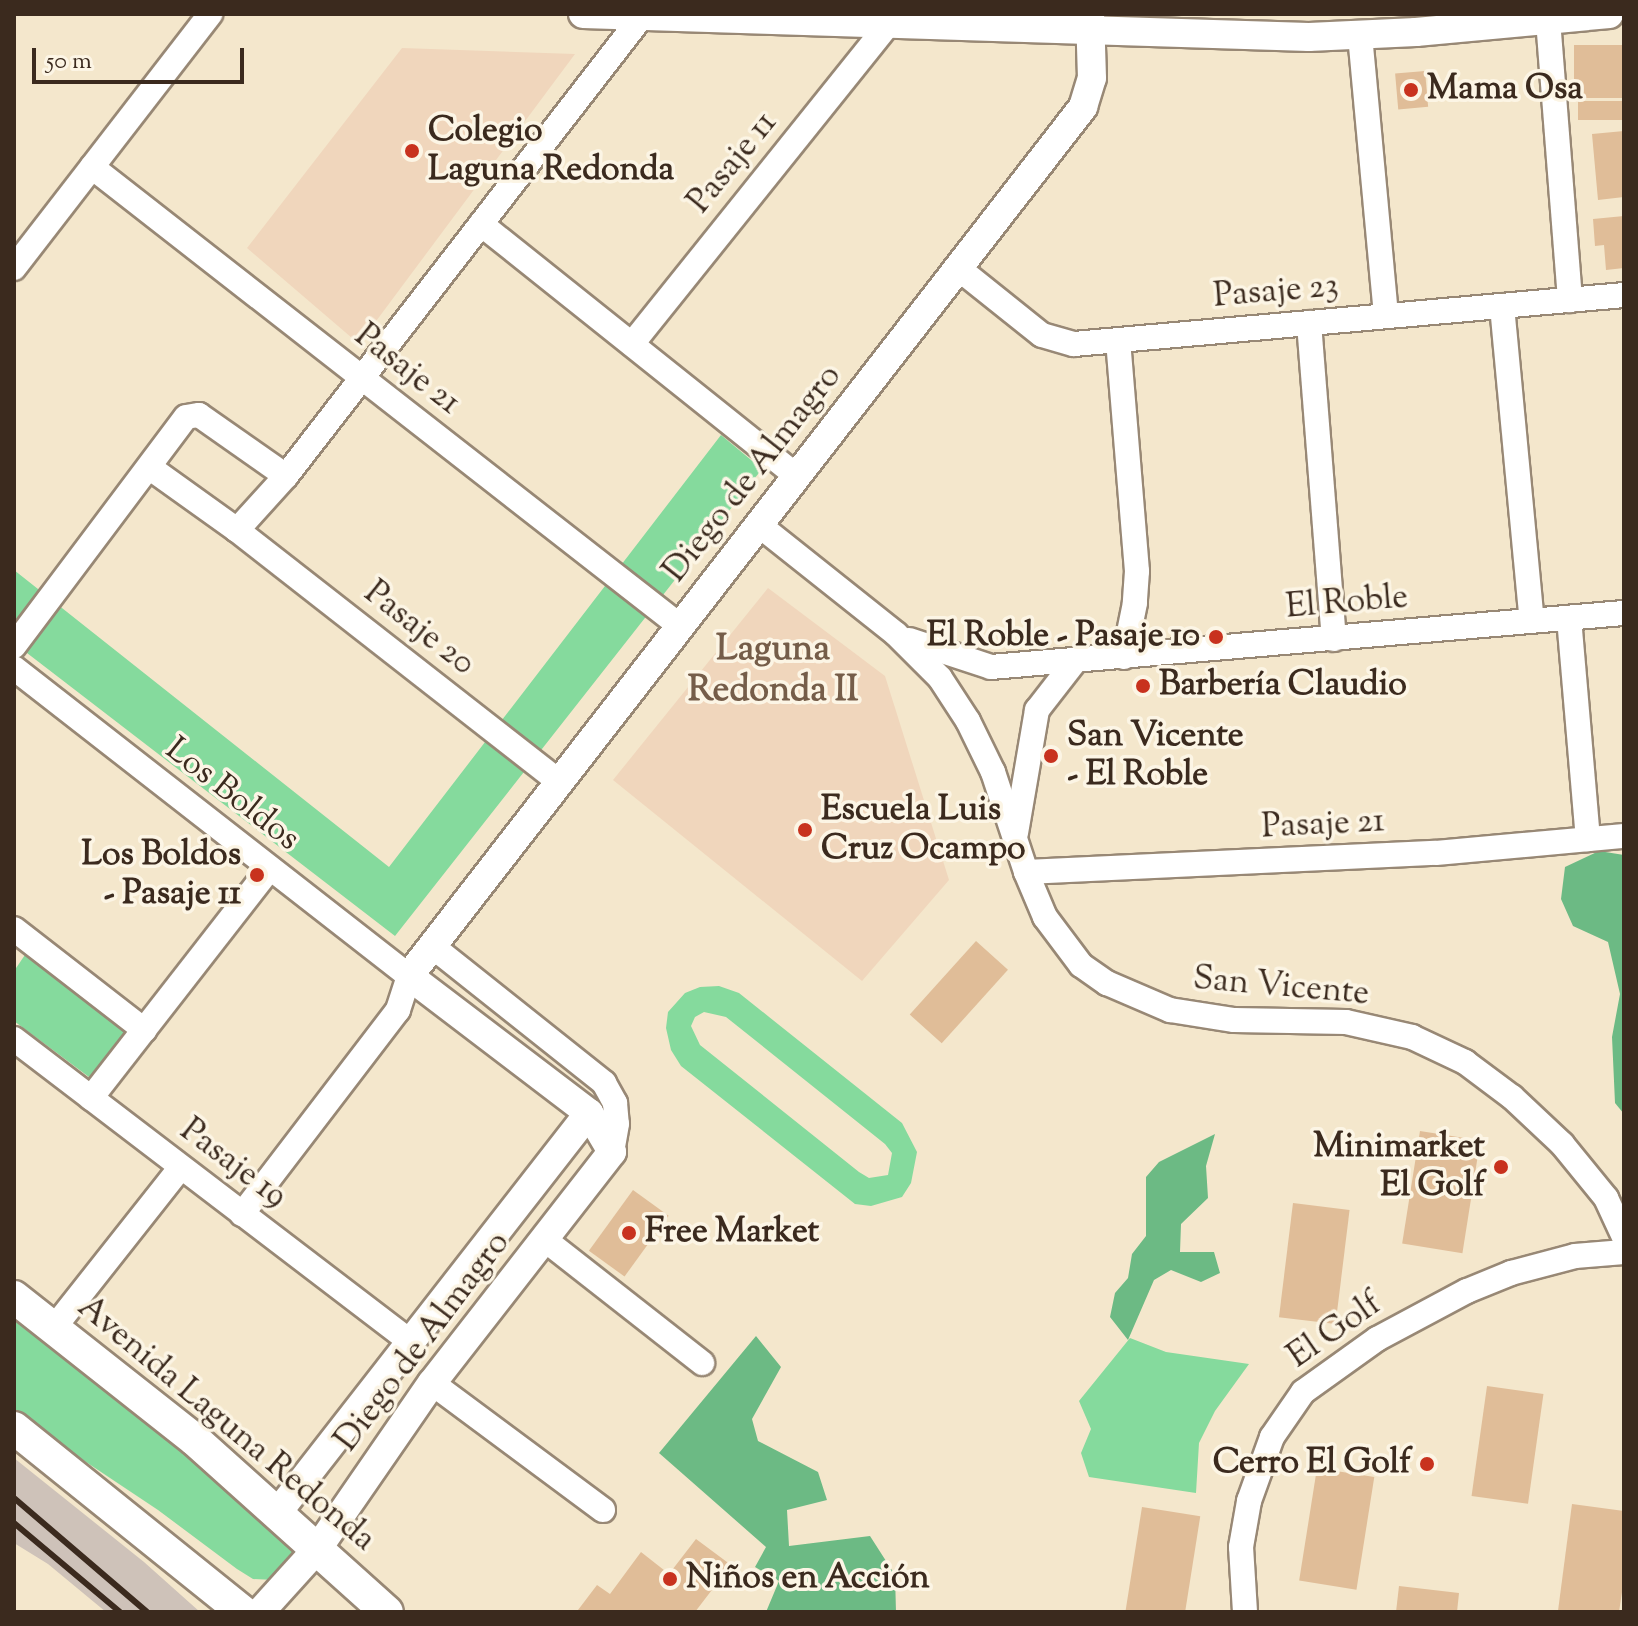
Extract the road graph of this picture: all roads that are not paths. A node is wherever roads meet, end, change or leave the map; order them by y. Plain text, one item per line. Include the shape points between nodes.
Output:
1 (210, 14) edge
2 (583, 14) edge
3 (1609, 14) edge
4 (642, 16) junction
5 (1548, 20) junction
6 (1090, 23) edge
7 (888, 25) junction
8 (1360, 35) junction
9 (92, 167) junction
10 (481, 224) junction
11 (14, 268) edge
12 (958, 268) junction
13 (1624, 295) edge
14 (1570, 300) junction
15 (1502, 306) junction
16 (1386, 316) junction
17 (1309, 323) junction
18 (1118, 340) junction
19 (632, 344) junction
20 (362, 378) junction
21 (149, 467) junction
22 (286, 476) junction
23 (797, 476) junction
24 (759, 525) junction
25 (237, 530) junction
26 (1624, 613) edge
27 (1569, 618) junction
28 (1532, 621) junction
29 (680, 626) junction
30 (896, 634) junction
31 (1334, 639) junction
32 (14, 646) edge
33 (1124, 657) junction
34 (1075, 661) junction
35 (14, 668) edge
36 (559, 782) junction
37 (1624, 836) edge
38 (1015, 839) junction
39 (1588, 839) junction
40 (270, 868) junction
41 (1026, 872) junction
42 (16, 936) edge
43 (432, 946) junction
44 (409, 976) junction
45 (144, 1030) junction
46 (14, 1039) edge
47 (91, 1098) junction
48 (589, 1113) junction
49 (612, 1152) junction
50 (181, 1167) junction
51 (242, 1214) junction
52 (1624, 1237) edge
53 (544, 1239) junction
54 (1624, 1252) edge
55 (14, 1297) edge
56 (53, 1329) junction
57 (412, 1343) junction
58 (702, 1363) dead end
59 (432, 1383) junction
60 (14, 1428) edge
61 (603, 1510) dead end
62 (278, 1512) junction
63 (318, 1548) junction
64 (211, 1584) junction
65 (243, 1612) edge
66 (262, 1612) edge
67 (387, 1612) edge
68 (1245, 1612) edge

1 - 9 street
2 - 4 street
3 - 5 street
4 - 7 street
4 - 10 street
5 - 8 street
5 - 14 street
6 - 7 street
6 - 8 street
6 - 12 street, Diego de Almagro via 1088,99
7 - 19 street, Pasaje 11
8 - 16 street
9 - 11 street
9 - 20 street, Pasaje 21
10 - 19 street
10 - 20 street
12 - 18 street, Pasaje 23 via 1042,335 1074,344
12 - 23 street, Diego de Almagro
13 - 14 street, Pasaje 23
14 - 15 street, Pasaje 23
15 - 16 street, Pasaje 23
15 - 28 street
16 - 17 street, Pasaje 23
17 - 18 street, Pasaje 23
17 - 31 street
18 - 33 street via 1137,571
19 - 23 street
20 - 22 street
20 - 29 street, Pasaje 21
21 - 22 street via 186,417 199,415
21 - 25 street, Pasaje 20
21 - 32 street
22 - 25 street
23 - 24 street, Diego de Almagro
24 - 29 street, Diego de Almagro
24 - 30 street, San Vicente
25 - 36 street, Pasaje 20
26 - 27 street, El Roble
27 - 28 street, El Roble
27 - 39 street
28 - 31 street, El Roble
29 - 36 street, Diego de Almagro
30 - 34 street, El Roble via 991,667
30 - 38 street, San Vicente via 940,678 968,721 993,772
31 - 33 street, El Roble
33 - 34 street, El Roble
34 - 38 street via 1037,710
35 - 40 street, Los Boldos
36 - 43 street, Diego de Almagro
37 - 39 street, Pasaje 21
38 - 41 street, San Vicente
39 - 41 street, Pasaje 21 via 1436,853
40 - 44 street, Los Boldos
40 - 45 street
41 - 52 street, San Vicente via 1045,917 1073,957 1135,996 1170,1010 1234,1020 1346,1022 1412,1037 1465,1062 1562,1144 1606,1198
42 - 45 street
43 - 44 street, Diego de Almagro
43 - 49 street via 604,1083 615,1103
44 - 48 street
44 - 51 street via 398,1010
45 - 47 street
46 - 47 street, Pasaje 19
47 - 50 street, Pasaje 19
48 - 49 street
48 - 57 street, Diego de Almagro
49 - 53 street, Diego de Almagro
50 - 51 street, Pasaje 19
50 - 56 street
51 - 57 street, Pasaje 19
53 - 58 street
53 - 59 street, Diego de Almagro
54 - 68 street, El Golf via 1575,1256 1467,1291 1377,1339 1303,1392 1272,1437 1249,1501 1241,1547
55 - 56 main road, Avenida Laguna Redonda
56 - 62 main road, Avenida Laguna Redonda
57 - 62 street, Diego de Almagro
59 - 61 street
59 - 63 street, Diego de Almagro
60 - 64 main road
62 - 63 main road, Avenida Laguna Redonda
63 - 66 street, Diego de Almagro
63 - 67 main road, Avenida Laguna Redonda
64 - 65 main road
64 - 66 main road

